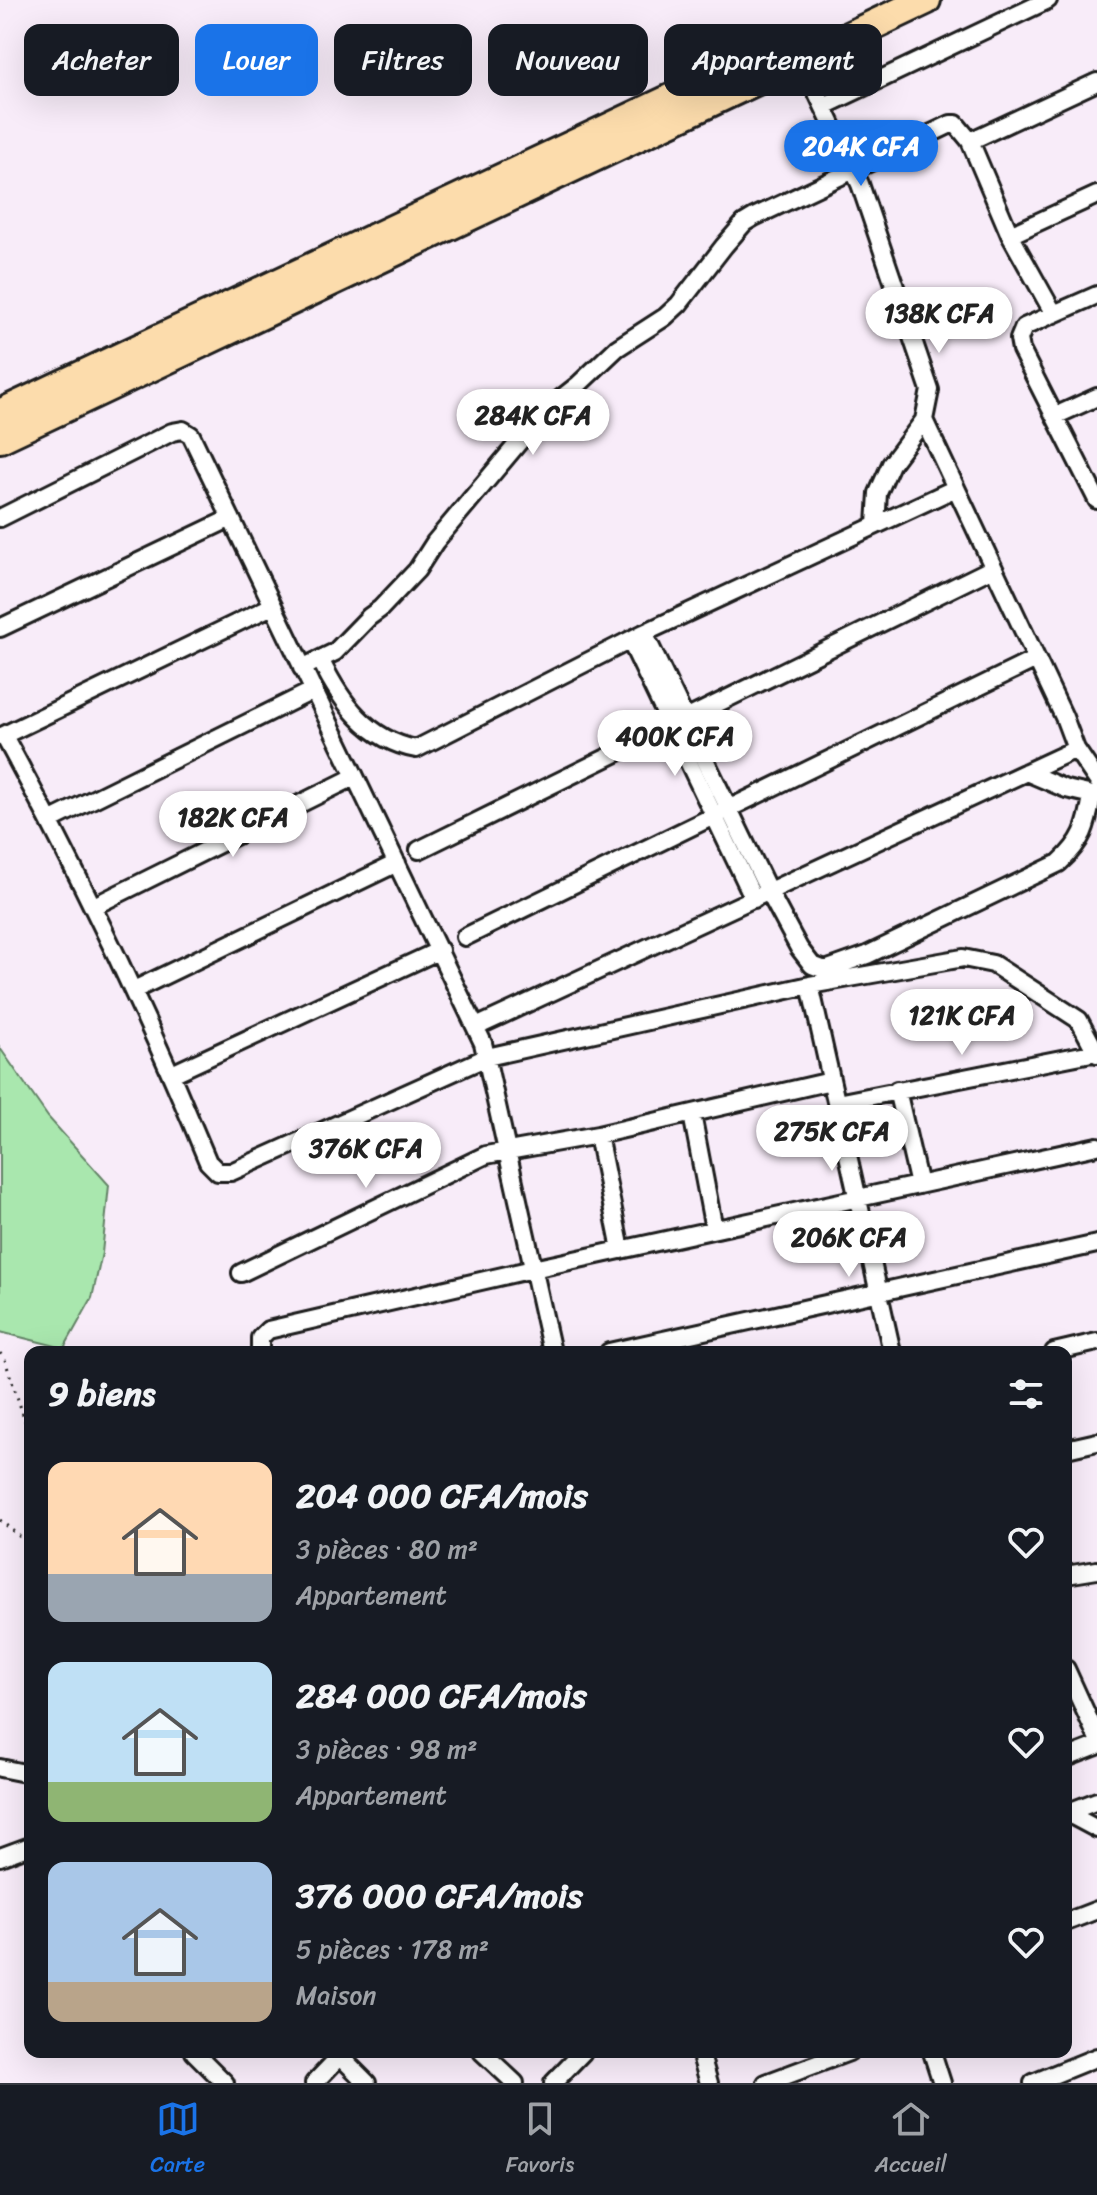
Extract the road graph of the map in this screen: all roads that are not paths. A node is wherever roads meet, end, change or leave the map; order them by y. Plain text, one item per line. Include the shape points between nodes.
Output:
1 (880, 0) edge
2 (926, 0) edge
3 (1048, 0) edge
4 (875, 24) edge
5 (1097, 82) edge
6 (723, 96) edge
7 (819, 96) edge
8 (824, 106) junction
9 (970, 141) junction
10 (854, 170) junction
11 (1097, 195) edge
12 (1010, 235) junction
13 (1097, 295) edge
14 (1054, 314) junction
15 (1097, 397) edge
16 (0, 414) edge
17 (1055, 416) junction
18 (924, 420) junction
19 (0, 438) edge
20 (956, 488) junction
21 (1097, 500) edge
22 (0, 518) edge
23 (231, 518) junction
24 (876, 525) junction
25 (993, 568) junction
26 (272, 606) junction
27 (0, 628) edge
28 (637, 636) junction
29 (1036, 659) junction
30 (321, 661) junction
31 (302, 668) junction
32 (312, 691) junction
33 (678, 722) junction
34 (2, 737) edge
35 (1076, 749) junction
36 (1026, 772) junction
37 (354, 777) junction
38 (1095, 791) edge
39 (722, 812) junction
40 (51, 820) junction
41 (419, 850) dead end
42 (397, 863) junction
43 (762, 895) junction
44 (94, 906) junction
45 (465, 937) dead end
46 (440, 950) junction
47 (810, 985) junction
48 (134, 990) junction
49 (1079, 1020) junction
50 (476, 1027) junction
51 (1097, 1029) edge
52 (1097, 1053) edge
53 (487, 1057) junction
54 (172, 1074) junction
55 (831, 1081) junction
56 (897, 1090) junction
57 (837, 1103) junction
58 (692, 1114) junction
59 (598, 1135) junction
60 (1097, 1146) edge
61 (506, 1152) junction
62 (919, 1185) junction
63 (858, 1198) junction
64 (714, 1229) junction
65 (1097, 1244) edge
66 (621, 1250) junction
67 (533, 1269) junction
68 (241, 1273) dead end
69 (879, 1292) junction
70 (1097, 1342) edge
71 (260, 1346) edge
72 (551, 1346) edge
73 (636, 1346) edge
74 (891, 1346) edge
75 (1072, 1348) edge
76 (1097, 1442) edge
77 (1072, 1448) edge
78 (1097, 1570) edge
79 (1072, 1574) edge
80 (1072, 1686) edge
81 (1097, 1737) edge
82 (1097, 1746) edge
83 (1072, 1756) edge
84 (0, 1768) edge
85 (24, 1773) edge
86 (1097, 1801) edge
87 (1072, 1811) edge
88 (1072, 1816) edge
89 (1097, 1829) edge
90 (24, 1848) edge
91 (0, 1857) edge
92 (1097, 1910) edge
93 (1072, 1920) edge
94 (1097, 2057) edge
95 (200, 2058) edge
96 (335, 2058) edge
97 (342, 2058) edge
98 (488, 2058) edge
99 (577, 2058) edge
100 (701, 2058) edge
101 (833, 2058) edge
102 (934, 2058) edge
103 (703, 2079) edge
104 (225, 2083) edge
105 (314, 2083) edge
106 (367, 2083) edge
107 (515, 2083) edge
108 (553, 2083) edge
109 (766, 2083) edge
110 (942, 2083) edge
111 (1033, 2083) edge

1 - 16 highway
2 - 4 highway
3 - 8 street
5 - 9 street
6 - 19 highway
7 - 8 street
8 - 10 street
9 - 10 street via 962,128 951,124
9 - 12 street
10 - 18 street via 930,390
10 - 30 street via 744,223 679,304 617,348 545,411 417,570
11 - 12 street
12 - 14 street
13 - 14 street
14 - 17 street via 1024,327 1019,339
15 - 17 street
17 - 21 street
18 - 20 street
18 - 24 street via 891,464 878,493
20 - 24 street
20 - 25 street
22 - 23 street via 183,430 191,435
23 - 26 street
23 - 27 street
24 - 28 street
25 - 29 street
25 - 33 street
26 - 31 street
26 - 34 street
28 - 30 street via 416,749 368,727 336,691
28 - 33 street
29 - 35 street
29 - 39 street
30 - 31 street
31 - 32 street
32 - 37 street
32 - 40 street
33 - 39 street
33 - 41 street
34 - 40 street
35 - 36 street
35 - 38 street
36 - 38 street via 1066,789
36 - 43 street
37 - 42 street
37 - 44 street
38 - 43 street via 1076,848 1059,863 840,967 825,970 812,965
39 - 43 street
39 - 45 street
40 - 44 street
42 - 46 street
42 - 48 street
43 - 50 street
44 - 48 street
46 - 50 street
46 - 54 street
47 - 49 street via 978,959
47 - 53 street
47 - 55 street
48 - 54 street
49 - 51 street
49 - 52 street
50 - 53 street
52 - 56 street
53 - 54 street via 231,1172 218,1172 208,1162
53 - 61 street
55 - 57 street
55 - 58 street
56 - 57 street
56 - 62 street
57 - 63 street
58 - 59 street
58 - 64 street
59 - 61 street
59 - 66 street
60 - 62 street
61 - 67 street
61 - 68 street via 465,1163
62 - 63 street
63 - 64 street
63 - 69 street
64 - 66 street
65 - 69 street
66 - 67 street
67 - 71 street via 268,1330
67 - 72 street
69 - 73 street
69 - 74 street
70 - 75 street
76 - 77 street
78 - 79 street
80 - 81 street
82 - 83 street
84 - 85 street
86 - 87 street
88 - 89 street
90 - 91 street
92 - 93 street
94 - 111 street
95 - 104 street
96 - 105 street
97 - 106 street
98 - 107 street
99 - 108 street
100 - 103 street
101 - 109 street
102 - 110 street

